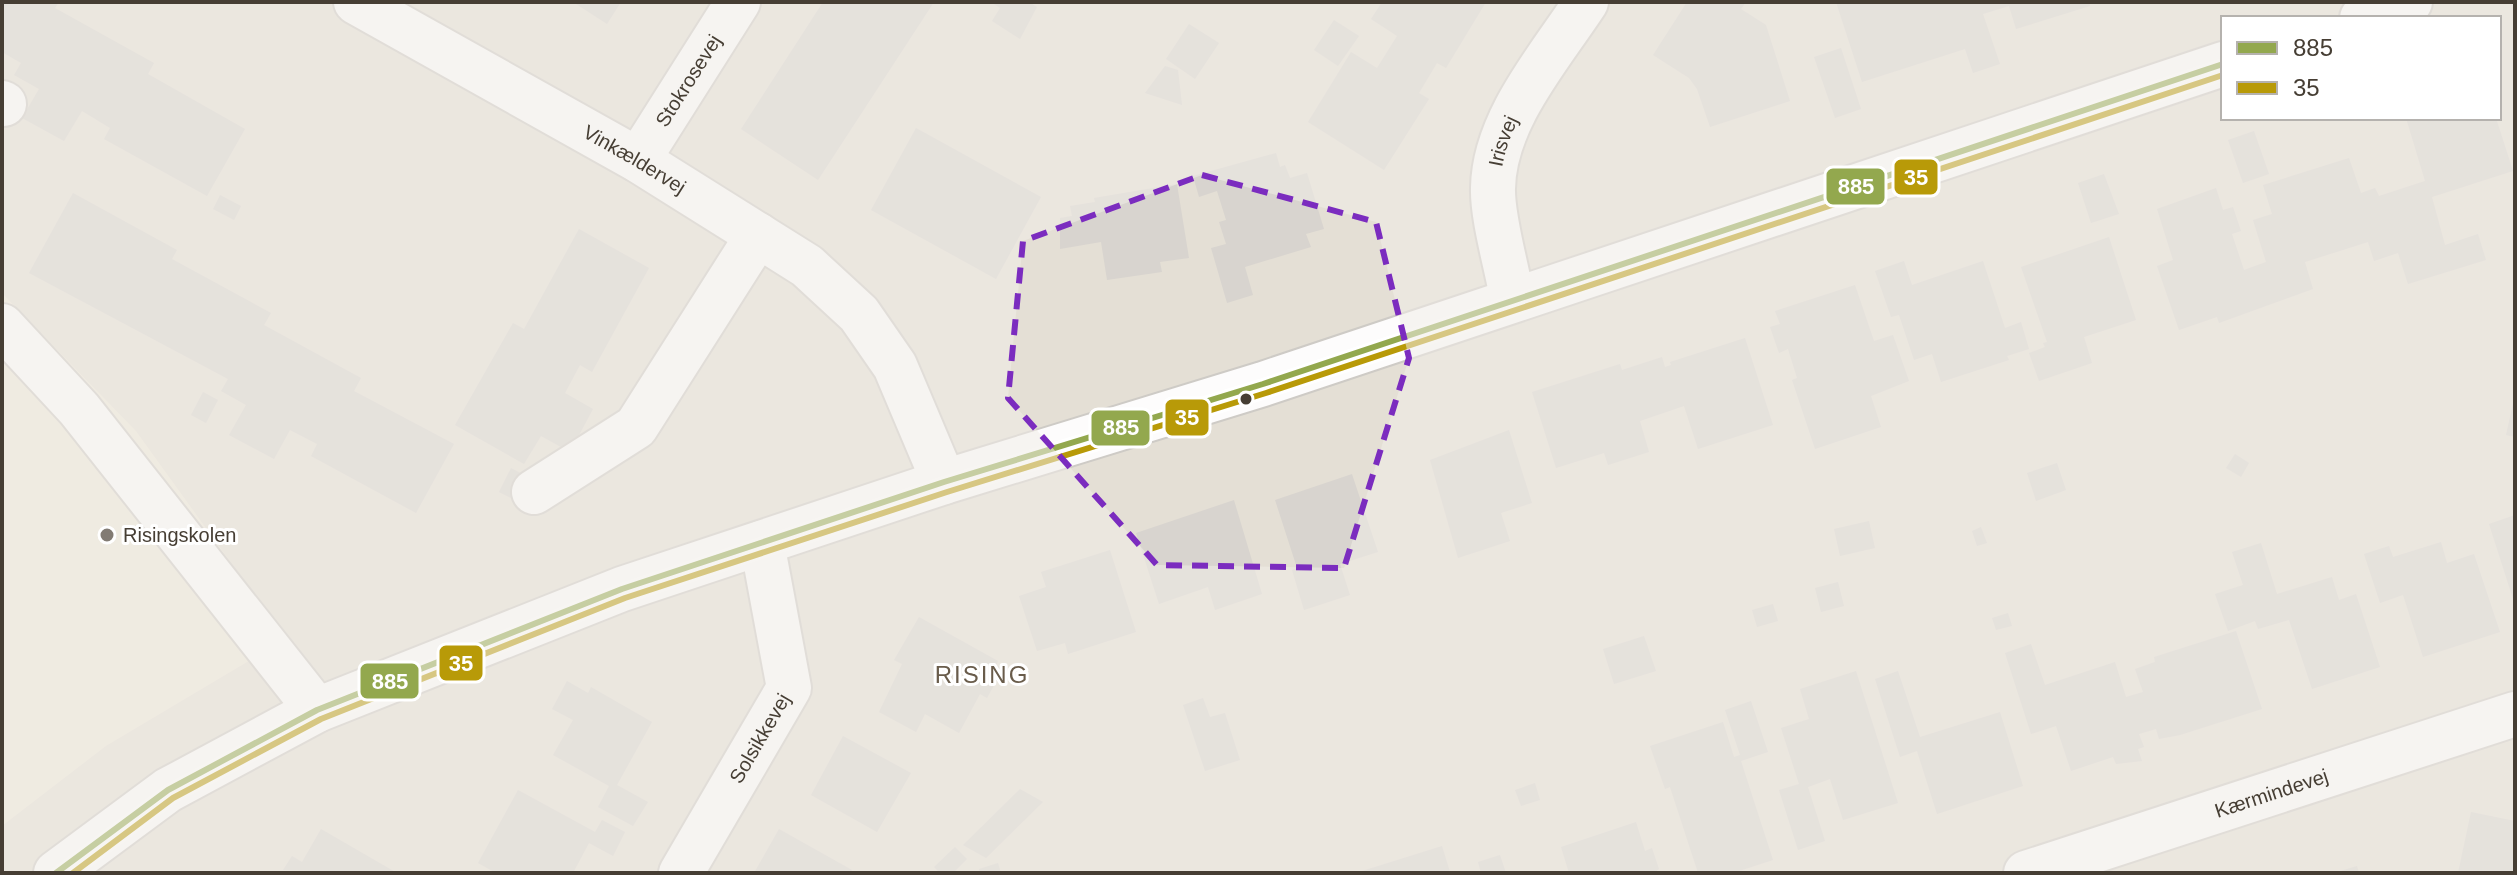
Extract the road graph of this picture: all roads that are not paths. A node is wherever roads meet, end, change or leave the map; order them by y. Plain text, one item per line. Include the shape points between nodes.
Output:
1 (356, 2) edge
2 (738, 2) edge
3 (1586, 2) edge
4 (2410, 2) edge
5 (2368, 16) edge
6 (2221, 65) edge
7 (638, 160) junction
8 (758, 235) junction
9 (1512, 298) junction
10 (2, 326) edge
11 (944, 482) junction
12 (534, 492) dead end
13 (762, 543) junction
14 (317, 710) junction
15 (2515, 714) edge
16 (56, 873) edge
17 (681, 873) edge
18 (2026, 873) edge

1 - 7 street, Vinkældervej
2 - 7 street, Stokrosevej
3 - 9 street, Irisvej via 1514,114 1498,150 1492,190
4 - 5 street
6 - 9 street
7 - 8 street, Vinkældervej
8 - 11 street, Vinkældervej via 807,266 859,314 895,366
8 - 12 street via 636,427
9 - 11 street via 1263,384
10 - 14 street via 79,409
11 - 13 street
13 - 14 street via 622,589
13 - 17 street, Solsikkevej via 789,688
14 - 16 street via 168,790
15 - 18 street, Kærmindevej

